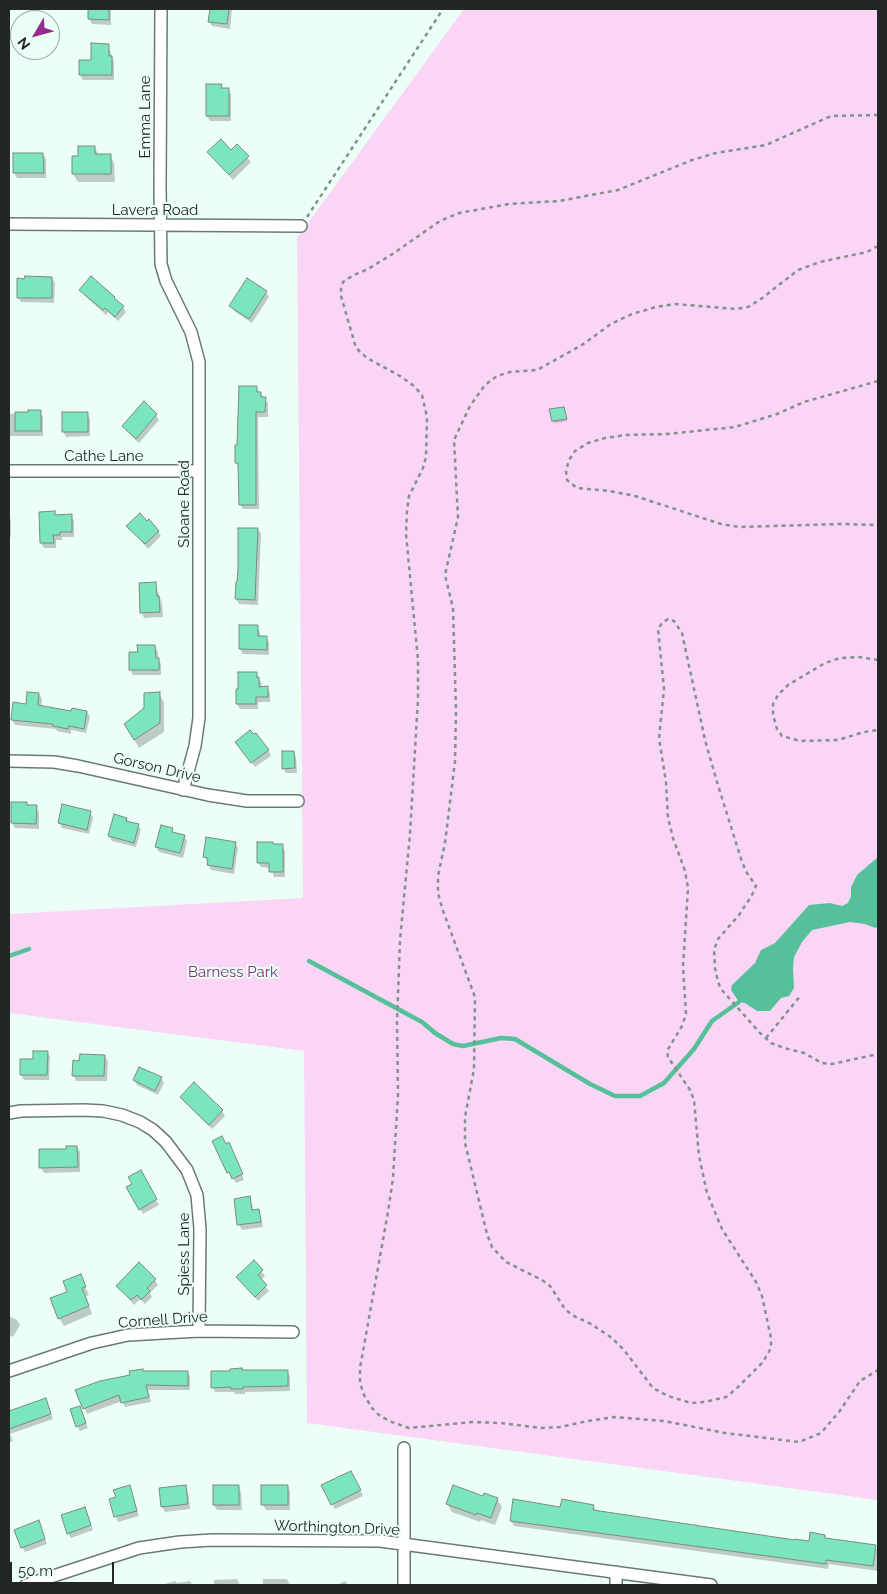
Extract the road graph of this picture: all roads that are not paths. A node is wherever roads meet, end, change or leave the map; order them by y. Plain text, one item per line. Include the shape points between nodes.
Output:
1 (161, 9) edge
2 (9, 224) edge
3 (160, 225) junction
4 (301, 226) road end
5 (9, 471) edge
6 (200, 472) junction
7 (9, 761) edge
8 (184, 790) junction
9 (298, 801) dead end
10 (9, 1113) edge
11 (199, 1332) junction
12 (294, 1332) dead end
13 (9, 1371) edge
14 (404, 1448) dead end
15 (404, 1544) junction
16 (616, 1572) junction
17 (26, 1585) edge
18 (404, 1585) edge
19 (616, 1585) edge
20 (711, 1585) edge

1 - 3 street, Emma Lane
2 - 3 street, Lavera Road
3 - 4 street, Lavera Road
3 - 6 street, Sloane Road via 161,264 191,332 199,362
5 - 6 street, Cathe Lane
6 - 8 street, Sloane Road via 199,718 196,746
7 - 8 street, Gorson Drive via 78,766
8 - 9 street, Gorson Drive via 247,800
10 - 11 street, Spiess Lane via 103,1111 140,1122 166,1142 187,1170 197,1195 200,1229
11 - 12 street, Cornell Drive
11 - 13 street, Cornell Drive via 145,1333 111,1338
14 - 15 street
15 - 16 street, Worthington Drive
15 - 17 street, Worthington Drive via 380,1541 180,1542 119,1554
15 - 18 street
16 - 19 street
16 - 20 street, Worthington Drive

